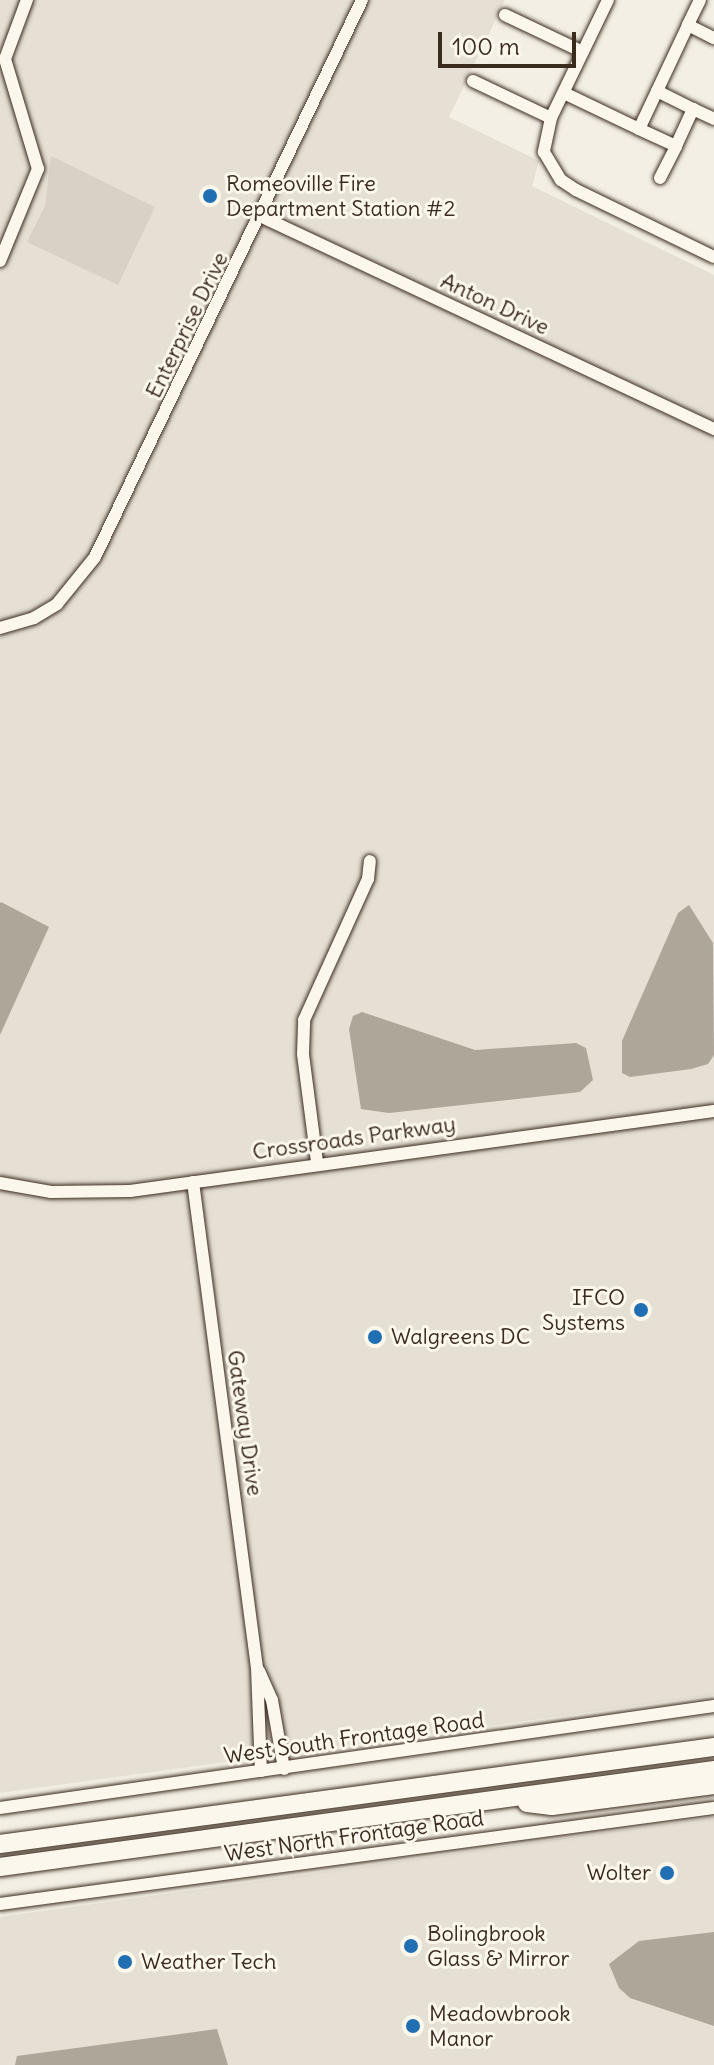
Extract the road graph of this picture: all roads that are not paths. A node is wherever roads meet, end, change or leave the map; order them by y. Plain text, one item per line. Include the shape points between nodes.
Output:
1 (27, 0) edge
2 (362, 0) edge
3 (608, 0) edge
4 (700, 0) edge
5 (505, 15) dead end
6 (688, 25) junction
7 (714, 38) edge
8 (583, 52) junction
9 (473, 81) dead end
10 (657, 91) junction
11 (564, 93) junction
12 (693, 109) junction
13 (551, 118) junction
14 (714, 119) edge
15 (639, 129) junction
16 (676, 146) junction
17 (660, 178) dead end
18 (258, 215) junction
19 (714, 257) edge
20 (0, 261) edge
21 (714, 429) edge
22 (2, 628) edge
23 (370, 861) dead end
24 (714, 1111) edge
25 (317, 1162) junction
26 (193, 1182) junction
27 (0, 1183) edge
28 (257, 1668) junction
29 (714, 1706) edge
30 (714, 1740) edge
31 (714, 1747) edge
32 (680, 1751) junction
33 (284, 1769) junction
34 (714, 1770) edge
35 (261, 1771) junction
36 (714, 1785) edge
37 (501, 1799) junction
38 (0, 1808) edge
39 (714, 1808) edge
40 (0, 1844) edge
41 (0, 1867) edge
42 (0, 1904) edge

1 - 20 street via 5,59 38,169
2 - 18 street, Enterprise Drive
3 - 8 street
4 - 6 street
5 - 8 street
6 - 7 street
6 - 10 street
8 - 11 street
9 - 13 street
10 - 12 street
10 - 15 street
11 - 13 street
11 - 15 street
12 - 14 street
12 - 16 street
13 - 19 street via 544,152 561,180
15 - 16 street
16 - 17 street
18 - 21 street, Anton Drive
18 - 22 street, Enterprise Drive via 95,557 57,604
23 - 25 street via 368,879 304,1020 303,1054
24 - 25 street, Crossroads Parkway
25 - 26 street, Crossroads Parkway
26 - 27 street, Crossroads Parkway via 87,1194
26 - 28 street, Gateway Drive
28 - 33 street, Gateway Drive via 272,1700
28 - 35 street, Gateway Drive
29 - 33 street, West South Frontage Road
30 - 32 highway
31 - 32 highway
32 - 40 highway
33 - 35 street, West South Frontage Road
34 - 37 highway
35 - 38 street, West South Frontage Road
36 - 37 highway via 552,1806
37 - 41 highway
39 - 42 street, West North Frontage Road

